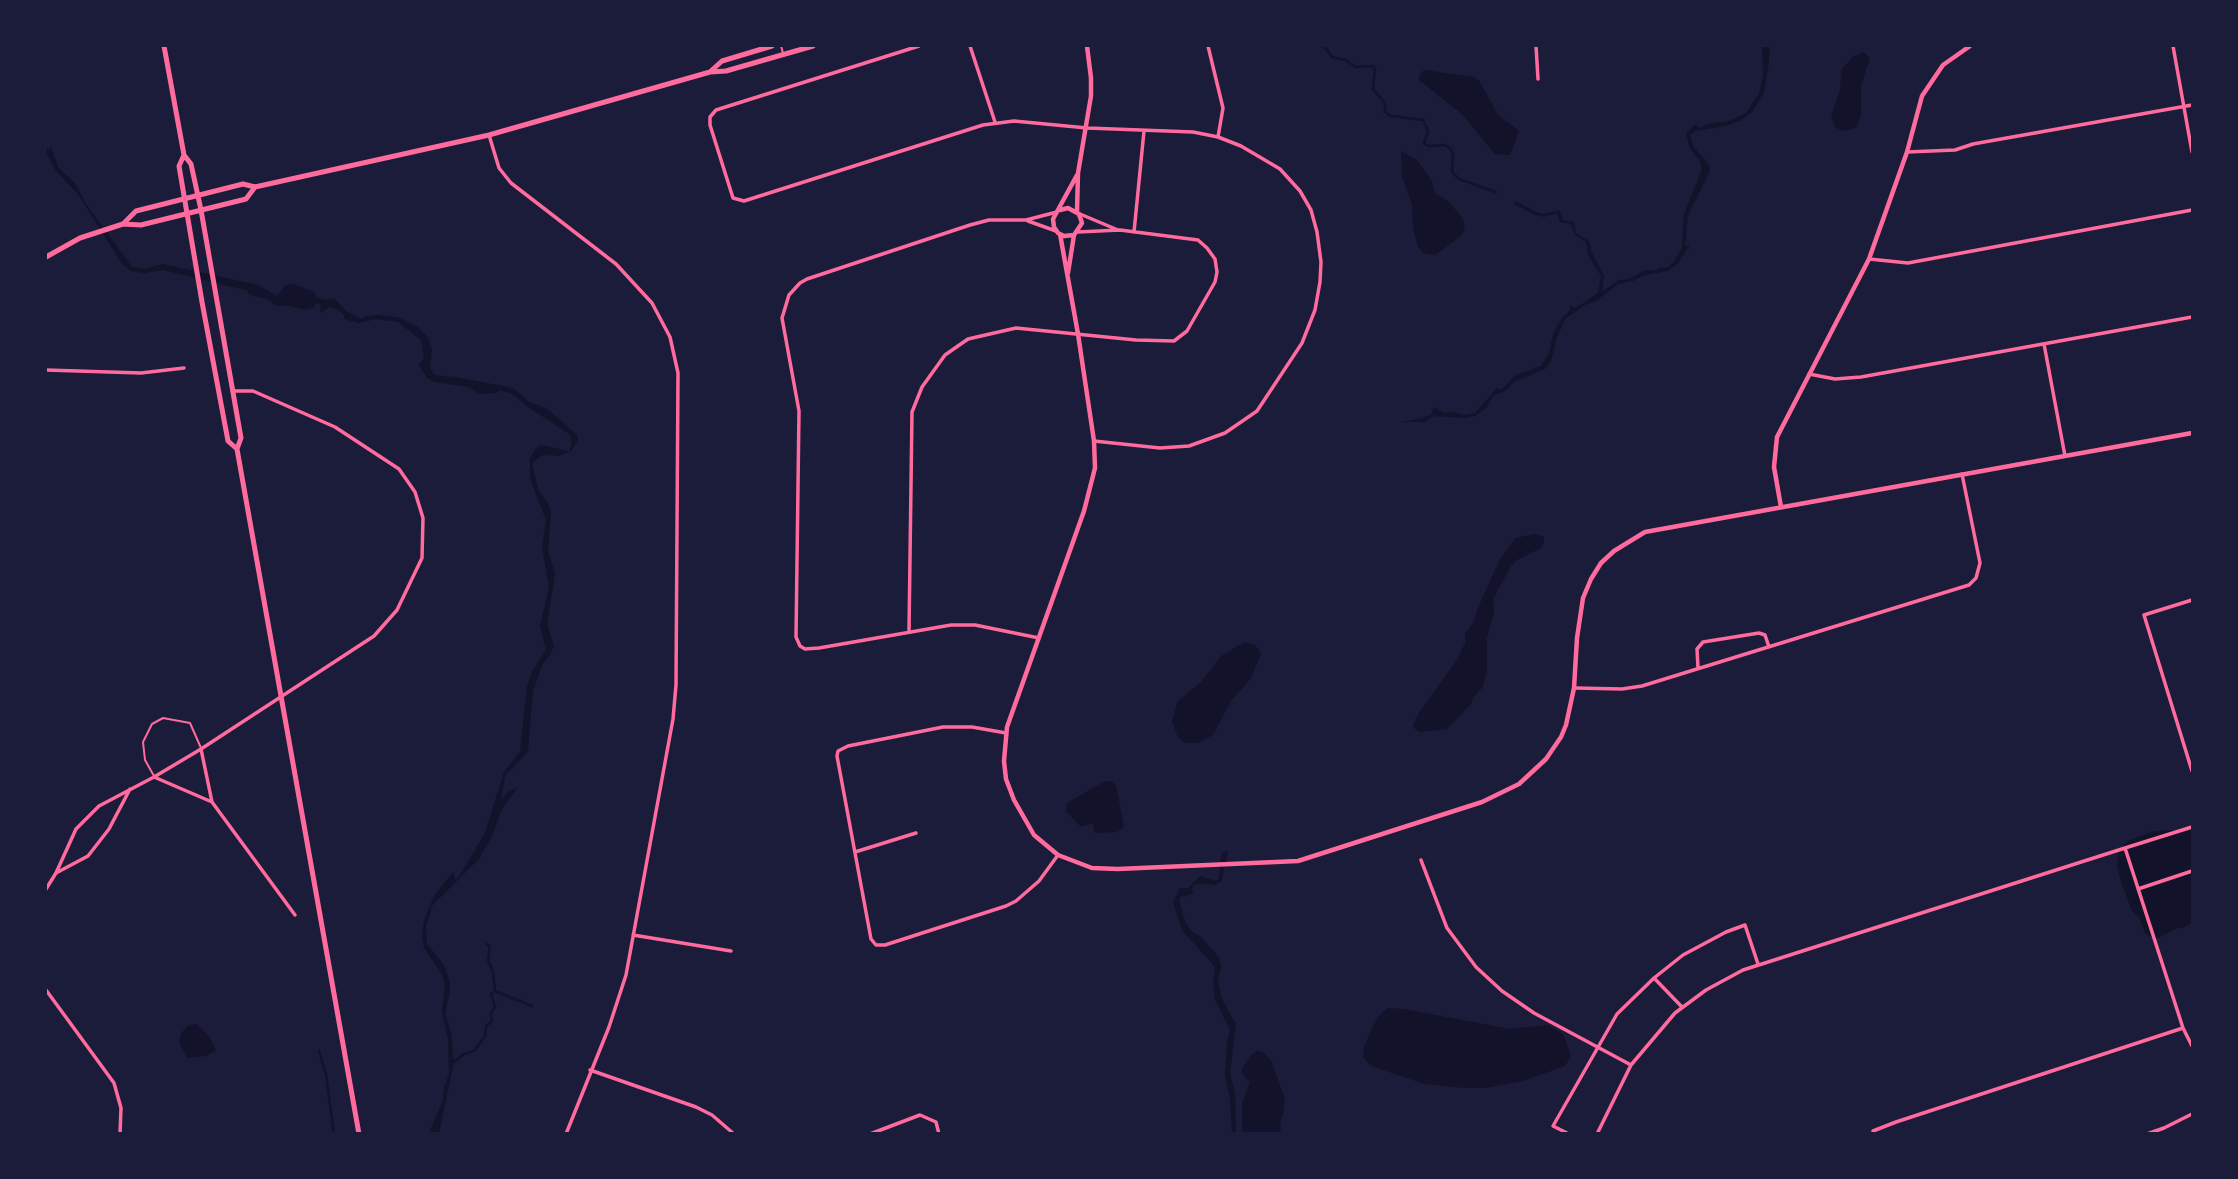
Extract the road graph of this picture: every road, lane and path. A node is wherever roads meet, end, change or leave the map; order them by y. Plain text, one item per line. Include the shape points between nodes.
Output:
1 (164, 46) edge
2 (772, 46) edge
3 (781, 46) edge
4 (813, 46) edge
5 (919, 46) edge
6 (970, 46) edge
7 (1087, 46) edge
8 (1208, 46) edge
9 (1536, 46) edge
10 (1970, 46) edge
11 (2172, 46) edge
12 (784, 54) junction
13 (710, 72) junction
14 (1538, 79) dead end
15 (2193, 106) edge
16 (2183, 107) junction
17 (995, 122) junction
18 (1087, 128) junction
19 (1144, 131) junction
20 (489, 135) junction
21 (1218, 137) junction
22 (1907, 152) junction
23 (2193, 152) edge
24 (184, 155) junction
25 (1078, 173) junction
26 (255, 187) junction
27 (198, 195) junction
28 (184, 199) junction
29 (201, 210) junction
30 (2193, 210) edge
31 (1058, 211) junction
32 (187, 213) junction
33 (1078, 213) junction
34 (1026, 220) junction
35 (123, 224) junction
36 (1120, 230) junction
37 (1058, 232) junction
38 (1134, 232) junction
39 (1076, 233) junction
40 (46, 257) edge
41 (1869, 260) junction
42 (1067, 277) junction
43 (2193, 317) edge
44 (1078, 334) junction
45 (2043, 344) junction
46 (184, 368) dead end
47 (46, 370) edge
48 (1809, 374) junction
49 (233, 391) junction
50 (2193, 433) edge
51 (1094, 440) junction
52 (237, 449) junction
53 (2065, 456) junction
54 (1962, 474) junction
55 (1781, 507) junction
56 (2193, 600) edge
57 (909, 631) junction
58 (1039, 638) junction
59 (1769, 647) junction
60 (1698, 668) junction
61 (1574, 688) junction
62 (283, 697) junction
63 (1006, 733) junction
64 (201, 749) junction
65 (2193, 771) edge
66 (154, 777) junction
67 (131, 788) junction
68 (212, 802) junction
69 (2193, 827) edge
70 (916, 833) dead end
71 (2125, 848) junction
72 (855, 852) junction
73 (1058, 855) junction
74 (1421, 860) dead end
75 (2193, 872) edge
76 (56, 873) junction
77 (46, 889) edge
78 (2138, 889) junction
79 (295, 915) dead end
80 (634, 935) junction
81 (731, 951) dead end
82 (1758, 964) junction
83 (1654, 978) junction
84 (46, 990) edge
85 (1682, 1007) junction
86 (2183, 1028) junction
87 (1597, 1045) junction
88 (2193, 1046) edge
89 (1631, 1065) junction
90 (590, 1070) junction
91 (2193, 1114) edge
92 (120, 1133) edge
93 (359, 1133) edge
94 (566, 1133) edge
95 (734, 1133) edge
96 (870, 1133) edge
97 (939, 1133) edge
98 (1569, 1133) edge
99 (1597, 1133) edge
100 (1874, 1133) edge
101 (2147, 1133) edge

1 - 24 main road
2 - 13 main road via 722,61
3 - 12 lane
4 - 12 main road
5 - 17 street via 716,110 710,125 733,198 750,200
6 - 17 street
7 - 18 street via 1091,78
8 - 21 street via 1223,108
9 - 14 street
10 - 22 street via 1943,65 1922,96
11 - 16 street
12 - 13 main road
13 - 20 main road
15 - 16 street
16 - 22 street via 1955,150
16 - 23 street
17 - 18 street
18 - 19 street
18 - 25 street
19 - 21 street
19 - 38 street
20 - 26 main road
20 - 80 street via 499,169 510,183 616,264 645,294 668,331 677,363 676,694
21 - 51 street via 1276,166 1307,203 1321,262 1311,321 1262,404 1224,433 1168,448
22 - 41 street
24 - 27 main road via 191,164
24 - 28 main road via 179,166
25 - 31 street
25 - 33 street
26 - 27 main road via 243,184
26 - 29 main road via 247,199
27 - 28 main road
27 - 29 main road
28 - 32 main road
28 - 35 main road via 136,211
29 - 32 main road
29 - 49 main road
30 - 41 street via 1919,261
31 - 33 street via 1069,208
31 - 34 street
31 - 37 street via 1053,219
32 - 35 main road via 141,225
32 - 52 main road via 228,441
33 - 36 street
33 - 39 street via 1082,223
34 - 37 street
34 - 57 street via 970,225 807,279 794,289 783,310 799,411 798,643 806,649 819,648
35 - 40 main road via 80,238
36 - 38 street
36 - 39 street
37 - 39 street via 1064,236
37 - 42 street
38 - 44 street via 1190,238 1204,245 1217,266 1212,288 1187,331 1174,341
39 - 42 street
41 - 48 street
42 - 44 street
43 - 45 street
44 - 51 street
44 - 57 street via 1016,328 968,339 946,355 922,387 912,418
45 - 48 street via 1861,377
45 - 53 street
46 - 47 street via 141,373
48 - 55 street via 1776,444 1774,467
49 - 52 main road via 241,438
49 - 62 street via 253,391 335,427 398,469 415,492 423,518 422,558 397,610 374,636
50 - 53 street
51 - 58 street via 1088,499
52 - 62 main road
53 - 54 street
54 - 55 street
54 - 59 street via 1980,563 1969,585
55 - 61 street via 1653,530 1614,551 1597,569 1583,598
56 - 65 street via 2144,615
57 - 58 street via 964,624
58 - 63 street
59 - 60 street
59 - 60 street via 1765,635 1759,633 1703,642 1697,649
60 - 61 street via 1632,688
61 - 73 street via 1566,725 1554,748 1519,785 1307,860 1103,869
62 - 64 street
62 - 93 main road
63 - 72 street via 943,727 841,748 837,756
63 - 73 street via 1004,768 1017,807 1034,835
64 - 66 street
64 - 66 lane via 190,723 163,718 152,724 142,742
64 - 68 street
66 - 67 street
66 - 68 street
67 - 76 street via 88,856
67 - 76 street via 99,806 76,829
68 - 79 street
69 - 71 street
70 - 72 street
71 - 78 street
71 - 82 street
72 - 73 street via 869,936 880,946 1016,901 1040,881
74 - 87 street via 1447,928 1476,967 1534,1013
75 - 78 street
76 - 77 street
78 - 86 street
80 - 81 street
80 - 90 street via 620,997
82 - 83 street via 1745,925 1683,955
82 - 85 street
83 - 85 street
83 - 87 street via 1617,1014
84 - 92 street via 114,1083 121,1108
85 - 89 street
86 - 88 street
86 - 100 street
87 - 89 street
87 - 98 street via 1553,1126
89 - 99 street
90 - 94 street
90 - 95 street via 696,1107
91 - 101 street
96 - 97 street via 920,1115 936,1122

